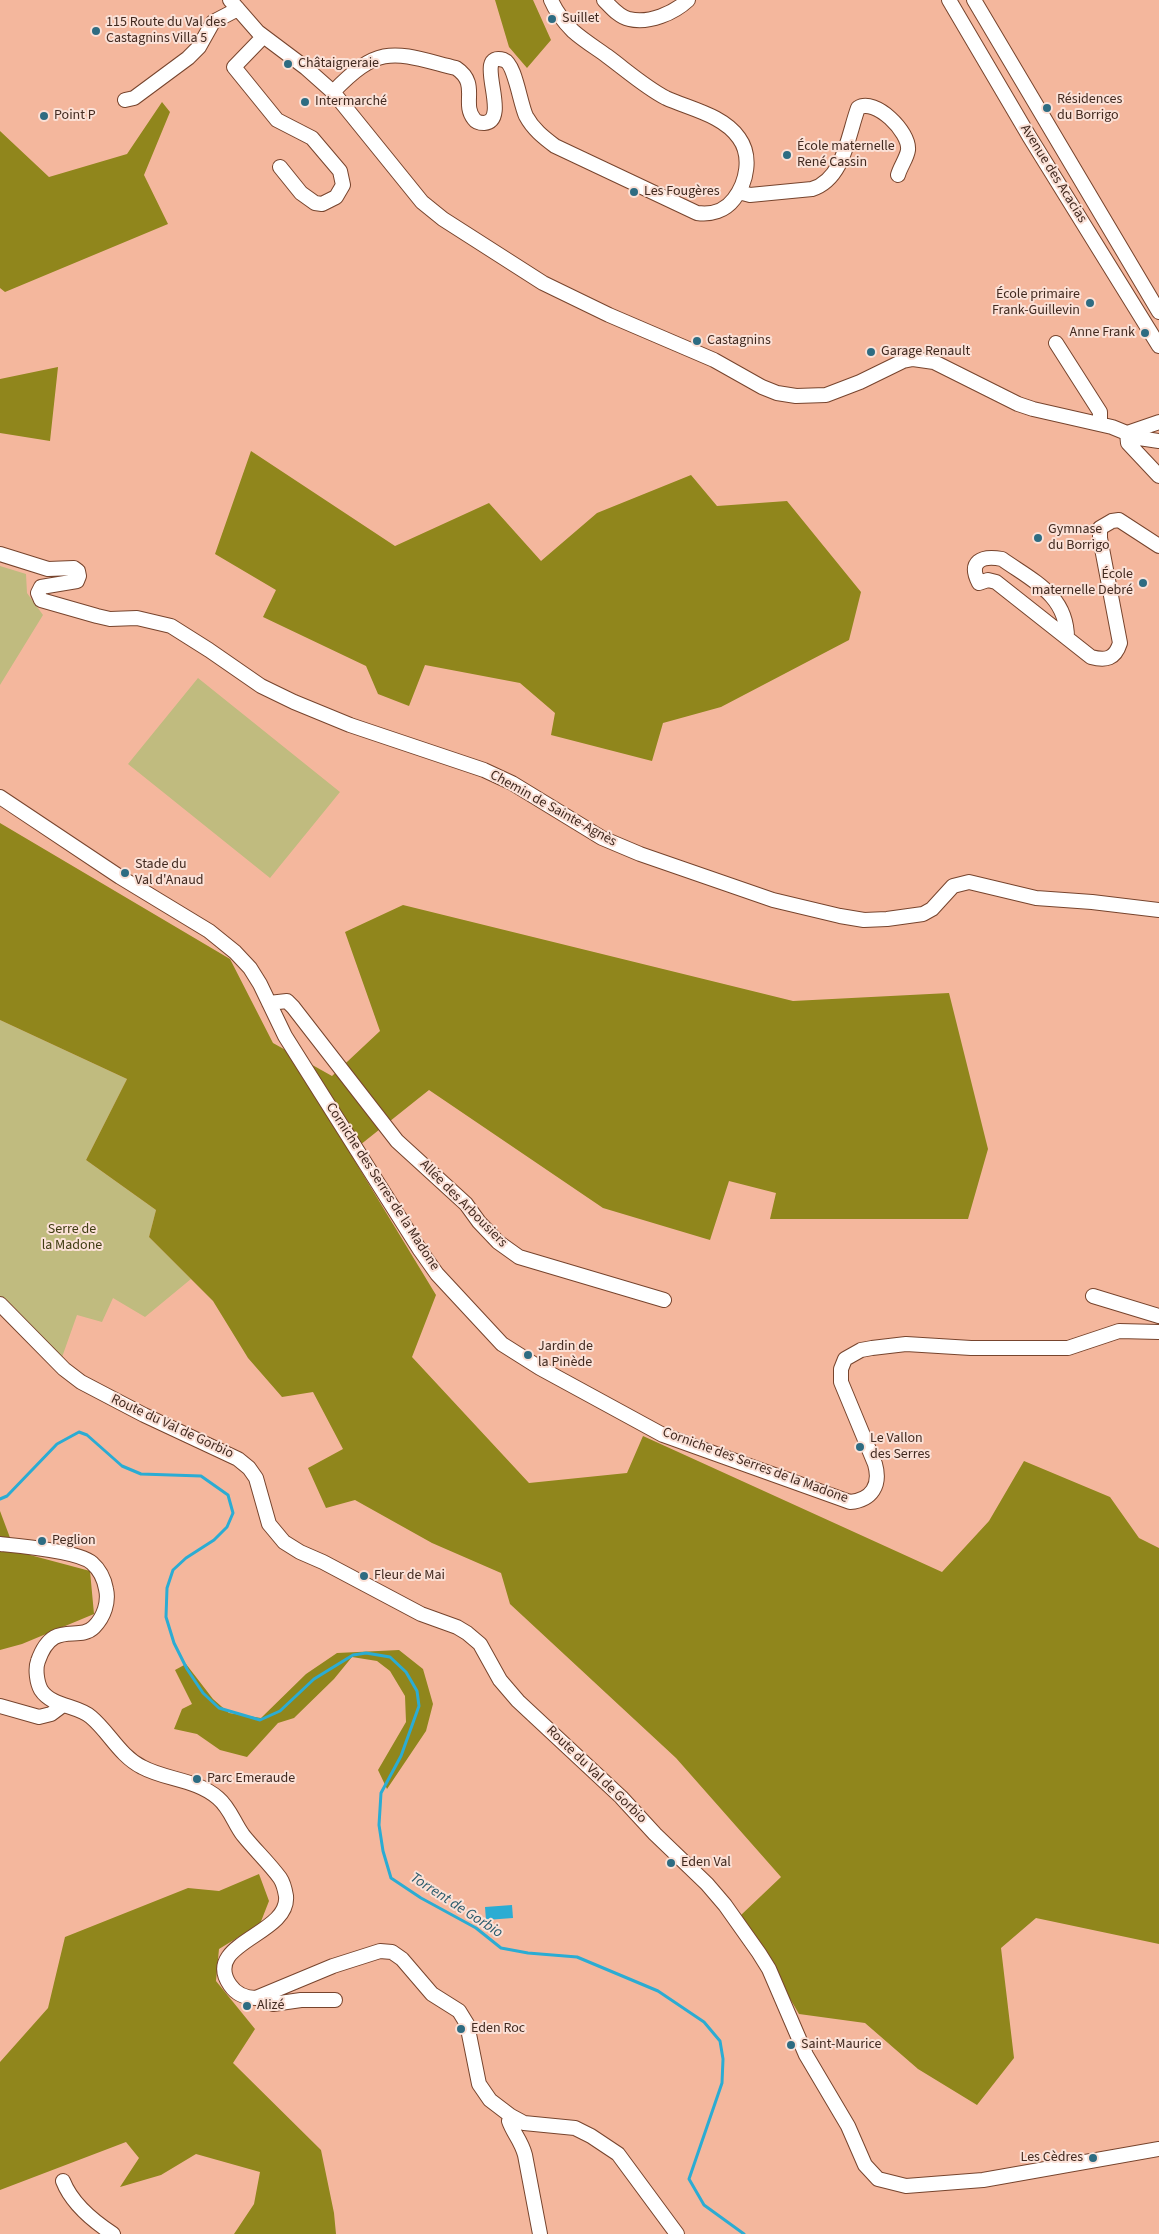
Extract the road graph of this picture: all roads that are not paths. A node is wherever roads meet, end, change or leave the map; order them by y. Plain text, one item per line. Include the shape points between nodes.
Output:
1 (552, 0) edge
2 (604, 0) edge
3 (688, 0) edge
4 (949, 0) edge
5 (974, 0) edge
6 (234, 4) edge
7 (263, 36) junction
8 (333, 92) junction
9 (125, 100) dead end
10 (280, 166) dead end
11 (898, 175) dead end
12 (739, 192) junction
13 (1159, 312) edge
14 (1056, 343) dead end
15 (1159, 346) edge
16 (1159, 422) edge
17 (1106, 425) junction
18 (1127, 433) junction
19 (1159, 441) edge
20 (1159, 476) edge
21 (1159, 546) edge
22 (0, 554) edge
23 (1067, 638) junction
24 (0, 797) edge
25 (1159, 910) edge
26 (269, 1003) junction
27 (1093, 1296) dead end
28 (664, 1300) dead end
29 (0, 1304) edge
30 (1159, 1316) edge
31 (1159, 1332) edge
32 (0, 1544) edge
33 (63, 1704) junction
34 (0, 1706) edge
35 (263, 1997) junction
36 (336, 2000) dead end
37 (511, 2116) junction
38 (1159, 2150) edge
39 (63, 2181) dead end
40 (113, 2234) edge
41 (540, 2234) edge
42 (677, 2234) edge

1 - 12 street via 559,15 574,32 629,73 665,97 710,116 739,138 747,160 746,175
2 - 3 street via 619,15 644,20 667,14
4 - 15 street, Avenue des Acacias
5 - 13 street, Avenue des Acacias
6 - 7 street
6 - 9 street via 213,22 199,47 188,58 134,98
7 - 8 street
7 - 10 street via 234,67 277,120 318,144 340,171 343,185 330,202 314,203 301,193
8 - 12 street via 370,60 397,54 456,68 463,73 468,80 473,118 478,123 485,123 495,115 489,70 492,63 502,60 508,62 512,69 527,118 555,146 697,213 719,211
8 - 17 street via 408,186 443,219 543,283 714,360 762,387 796,396 826,395 903,361 922,360 934,362 1033,409
11 - 12 street via 908,150 906,139 882,111 864,104 858,108 836,170 821,186 750,195
14 - 17 street
16 - 18 street
17 - 18 street
18 - 19 street
18 - 20 street via 1128,443
21 - 23 street via 1119,520 1100,528 1119,632 1118,651 1109,659 1091,657
22 - 25 street, Chemin de Sainte-Agnès via 48,570 74,568 78,571 76,580 41,587 38,593 41,600 97,616 137,618 171,626 261,686 294,702 350,725 484,770 512,783 602,838 773,900 840,916 887,920 923,914 953,886 969,882 1036,898
23 - 23 street via 1063,616 1053,595 1002,559 981,559 975,565 974,574 979,584 988,580 996,582
24 - 26 street, Corniche des Serres de la Madone via 120,877 209,931 250,968
26 - 28 street, Allée des Arbousiers via 287,1001 293,1007 397,1140 466,1204 498,1242 519,1257
26 - 31 street, Corniche des Serres de la Madone via 285,1036 420,1250 437,1274 490,1332 516,1354 663,1435 726,1459 850,1502 861,1501 876,1488 878,1478 841,1382 841,1369 845,1359 852,1354 906,1344 1068,1348 1119,1331
27 - 30 street
29 - 38 street, Route du Val de Gorbio via 81,1382 238,1459 249,1468 261,1489 269,1524 284,1542 421,1614 457,1627 480,1644 500,1680 518,1700 707,1884 745,1931 769,1969 806,2054 844,2119 865,2165 878,2179 906,2186 983,2180
32 - 33 street via 79,1557 90,1561 104,1580 108,1594 106,1608 93,1628 61,1634 51,1640 42,1650 37,1664 41,1690 51,1700
33 - 34 street via 51,1714 39,1717
33 - 35 street via 90,1716 130,1760 142,1768 195,1785 217,1797 227,1806 243,1835 281,1880 286,1901 284,1909 267,1928 234,1950 226,1961 225,1974 230,1985 249,1998
35 - 36 street via 273,2004
35 - 37 street via 333,1966 380,1951 392,1952 432,1994 459,2011 466,2024 479,2084 490,2100
37 - 41 street via 511,2126 522,2142
37 - 42 street via 524,2123 575,2128 609,2147 636,2177
39 - 40 street via 67,2192 89,2217

